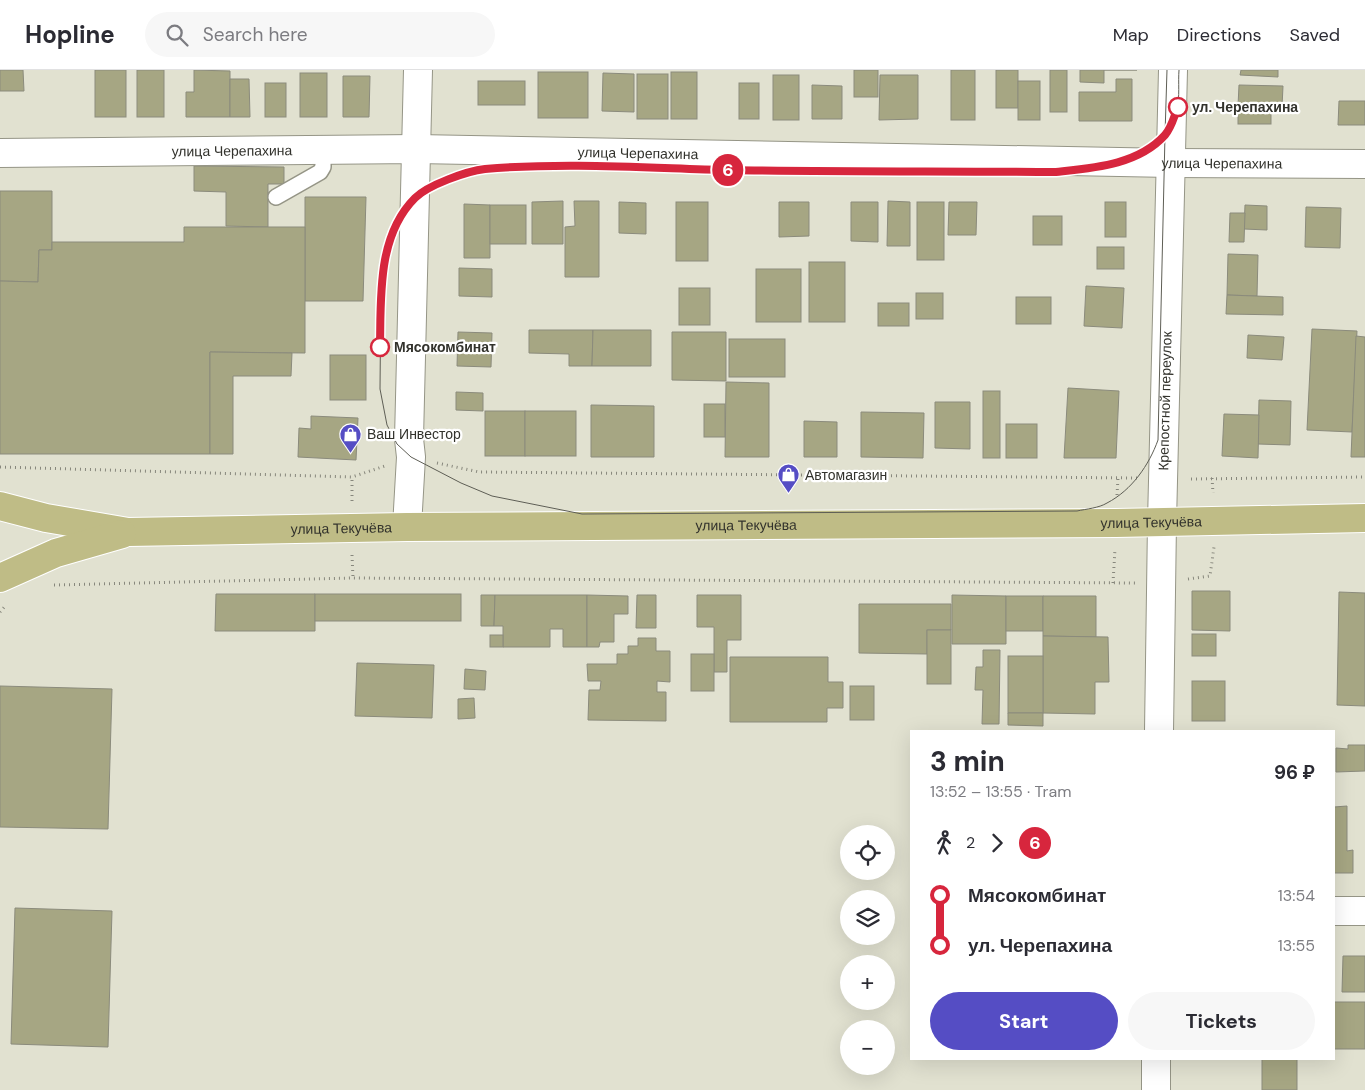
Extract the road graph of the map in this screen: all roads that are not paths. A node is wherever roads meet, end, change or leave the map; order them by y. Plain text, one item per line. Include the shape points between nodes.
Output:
1 (418, 70) edge
2 (1173, 70) edge
3 (417, 149) junction
4 (323, 151) junction
5 (0, 153) edge
6 (1171, 163) junction
7 (1365, 164) edge
8 (276, 197) dead end
9 (0, 506) edge
10 (1365, 518) edge
11 (1162, 522) junction
12 (407, 527) junction
13 (128, 532) junction
14 (7, 589) edge
15 (1159, 730) edge
16 (1335, 911) edge
17 (1365, 911) edge
18 (1156, 1060) edge
19 (1156, 1090) edge

1 - 3 street
2 - 6 street, Крепостной переулок
3 - 4 street, улица Черепахина
3 - 6 street, улица Черепахина
3 - 12 street
4 - 5 street, улица Черепахина
4 - 8 lane via 320,172
6 - 7 street, улица Черепахина
6 - 11 street, Крепостной переулок
9 - 13 main road, улица Текучёва via 46,518
10 - 11 main road, улица Текучёва
11 - 12 main road, улица Текучёва
11 - 15 street, Крепостной переулок
12 - 13 main road, улица Текучёва
13 - 14 main road, улица Текучёва via 56,553
16 - 17 street
18 - 19 street

